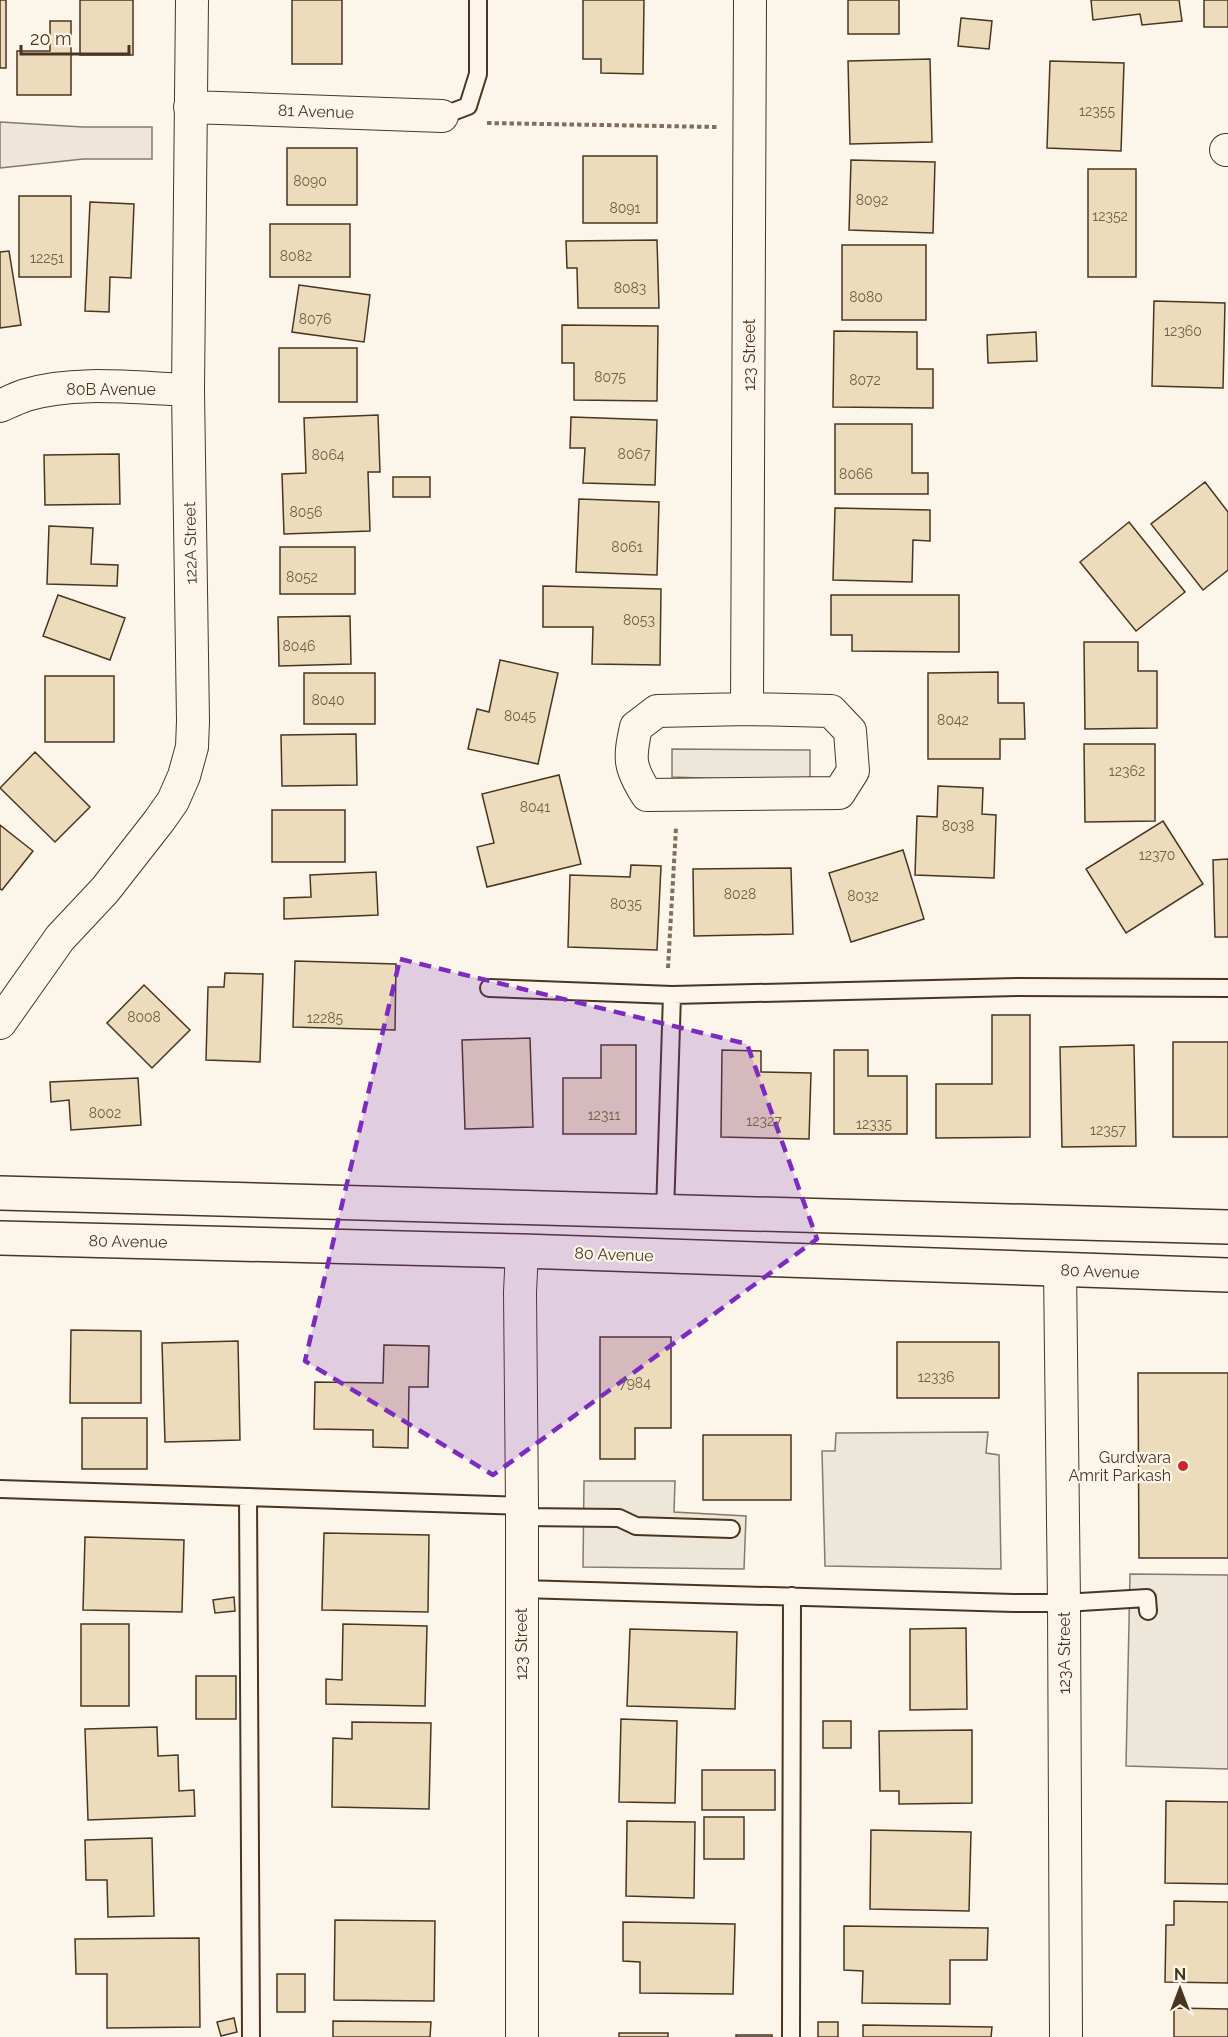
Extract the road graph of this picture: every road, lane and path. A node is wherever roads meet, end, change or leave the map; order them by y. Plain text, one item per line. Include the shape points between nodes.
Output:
1 (192, 0) edge
2 (478, 0) edge
3 (750, 0) edge
4 (190, 107) junction
5 (442, 116) joint
6 (478, 120) dead end
7 (725, 128) dead end
8 (188, 390) junction
9 (0, 406) edge
10 (747, 709) junction
11 (677, 821) dead end
12 (668, 969) dead end
13 (489, 988) dead end
14 (1228, 988) edge
15 (672, 995) junction
16 (0, 1023) edge
17 (0, 1193) edge
18 (665, 1213) junction
19 (1220, 1227) edge
20 (0, 1238) edge
21 (522, 1251) junction
22 (1060, 1269) junction
23 (1228, 1275) edge
24 (0, 1489) edge
25 (248, 1497) junction
26 (522, 1512) junction
27 (731, 1529) dead end
28 (521, 1589) junction
29 (792, 1596) junction
30 (1064, 1603) junction
31 (1148, 1611) dead end
32 (251, 2037) edge
33 (522, 2037) edge
34 (791, 2037) edge
35 (1066, 2037) edge

1 - 4 street, 122A Street
2 - 5 lane via 478,74 468,106
3 - 10 street, 123 Street
4 - 5 street, 81 Avenue
4 - 8 street, 122A Street
6 - 7 path via 492,124
8 - 9 street, 80B Avenue via 75,387 27,395
8 - 16 street, 122A Street via 193,721 192,747 184,776 159,821 105,890 60,938
10 - 10 street via 831,711 850,731 853,771 839,793 647,795 634,775 630,752 636,726 657,711
11 - 12 path
13 - 15 lane
14 - 15 lane via 1017,987
15 - 18 lane
17 - 18 main road
18 - 19 main road
18 - 21 main road via 637,1228 557,1227
19 - 22 main road via 1176,1243 1101,1244
20 - 21 main road, 80 Avenue
21 - 22 main road, 80 Avenue
21 - 26 street, 123 Street
22 - 23 main road, 80 Avenue
22 - 30 street, 123A Street
24 - 25 lane
25 - 26 lane
25 - 32 lane
26 - 27 lane via 619,1518 636,1526
26 - 28 street, 123 Street
28 - 29 lane
28 - 33 street, 123 Street
29 - 30 lane
29 - 34 lane
30 - 31 lane via 1148,1598
30 - 35 street, 123A Street

